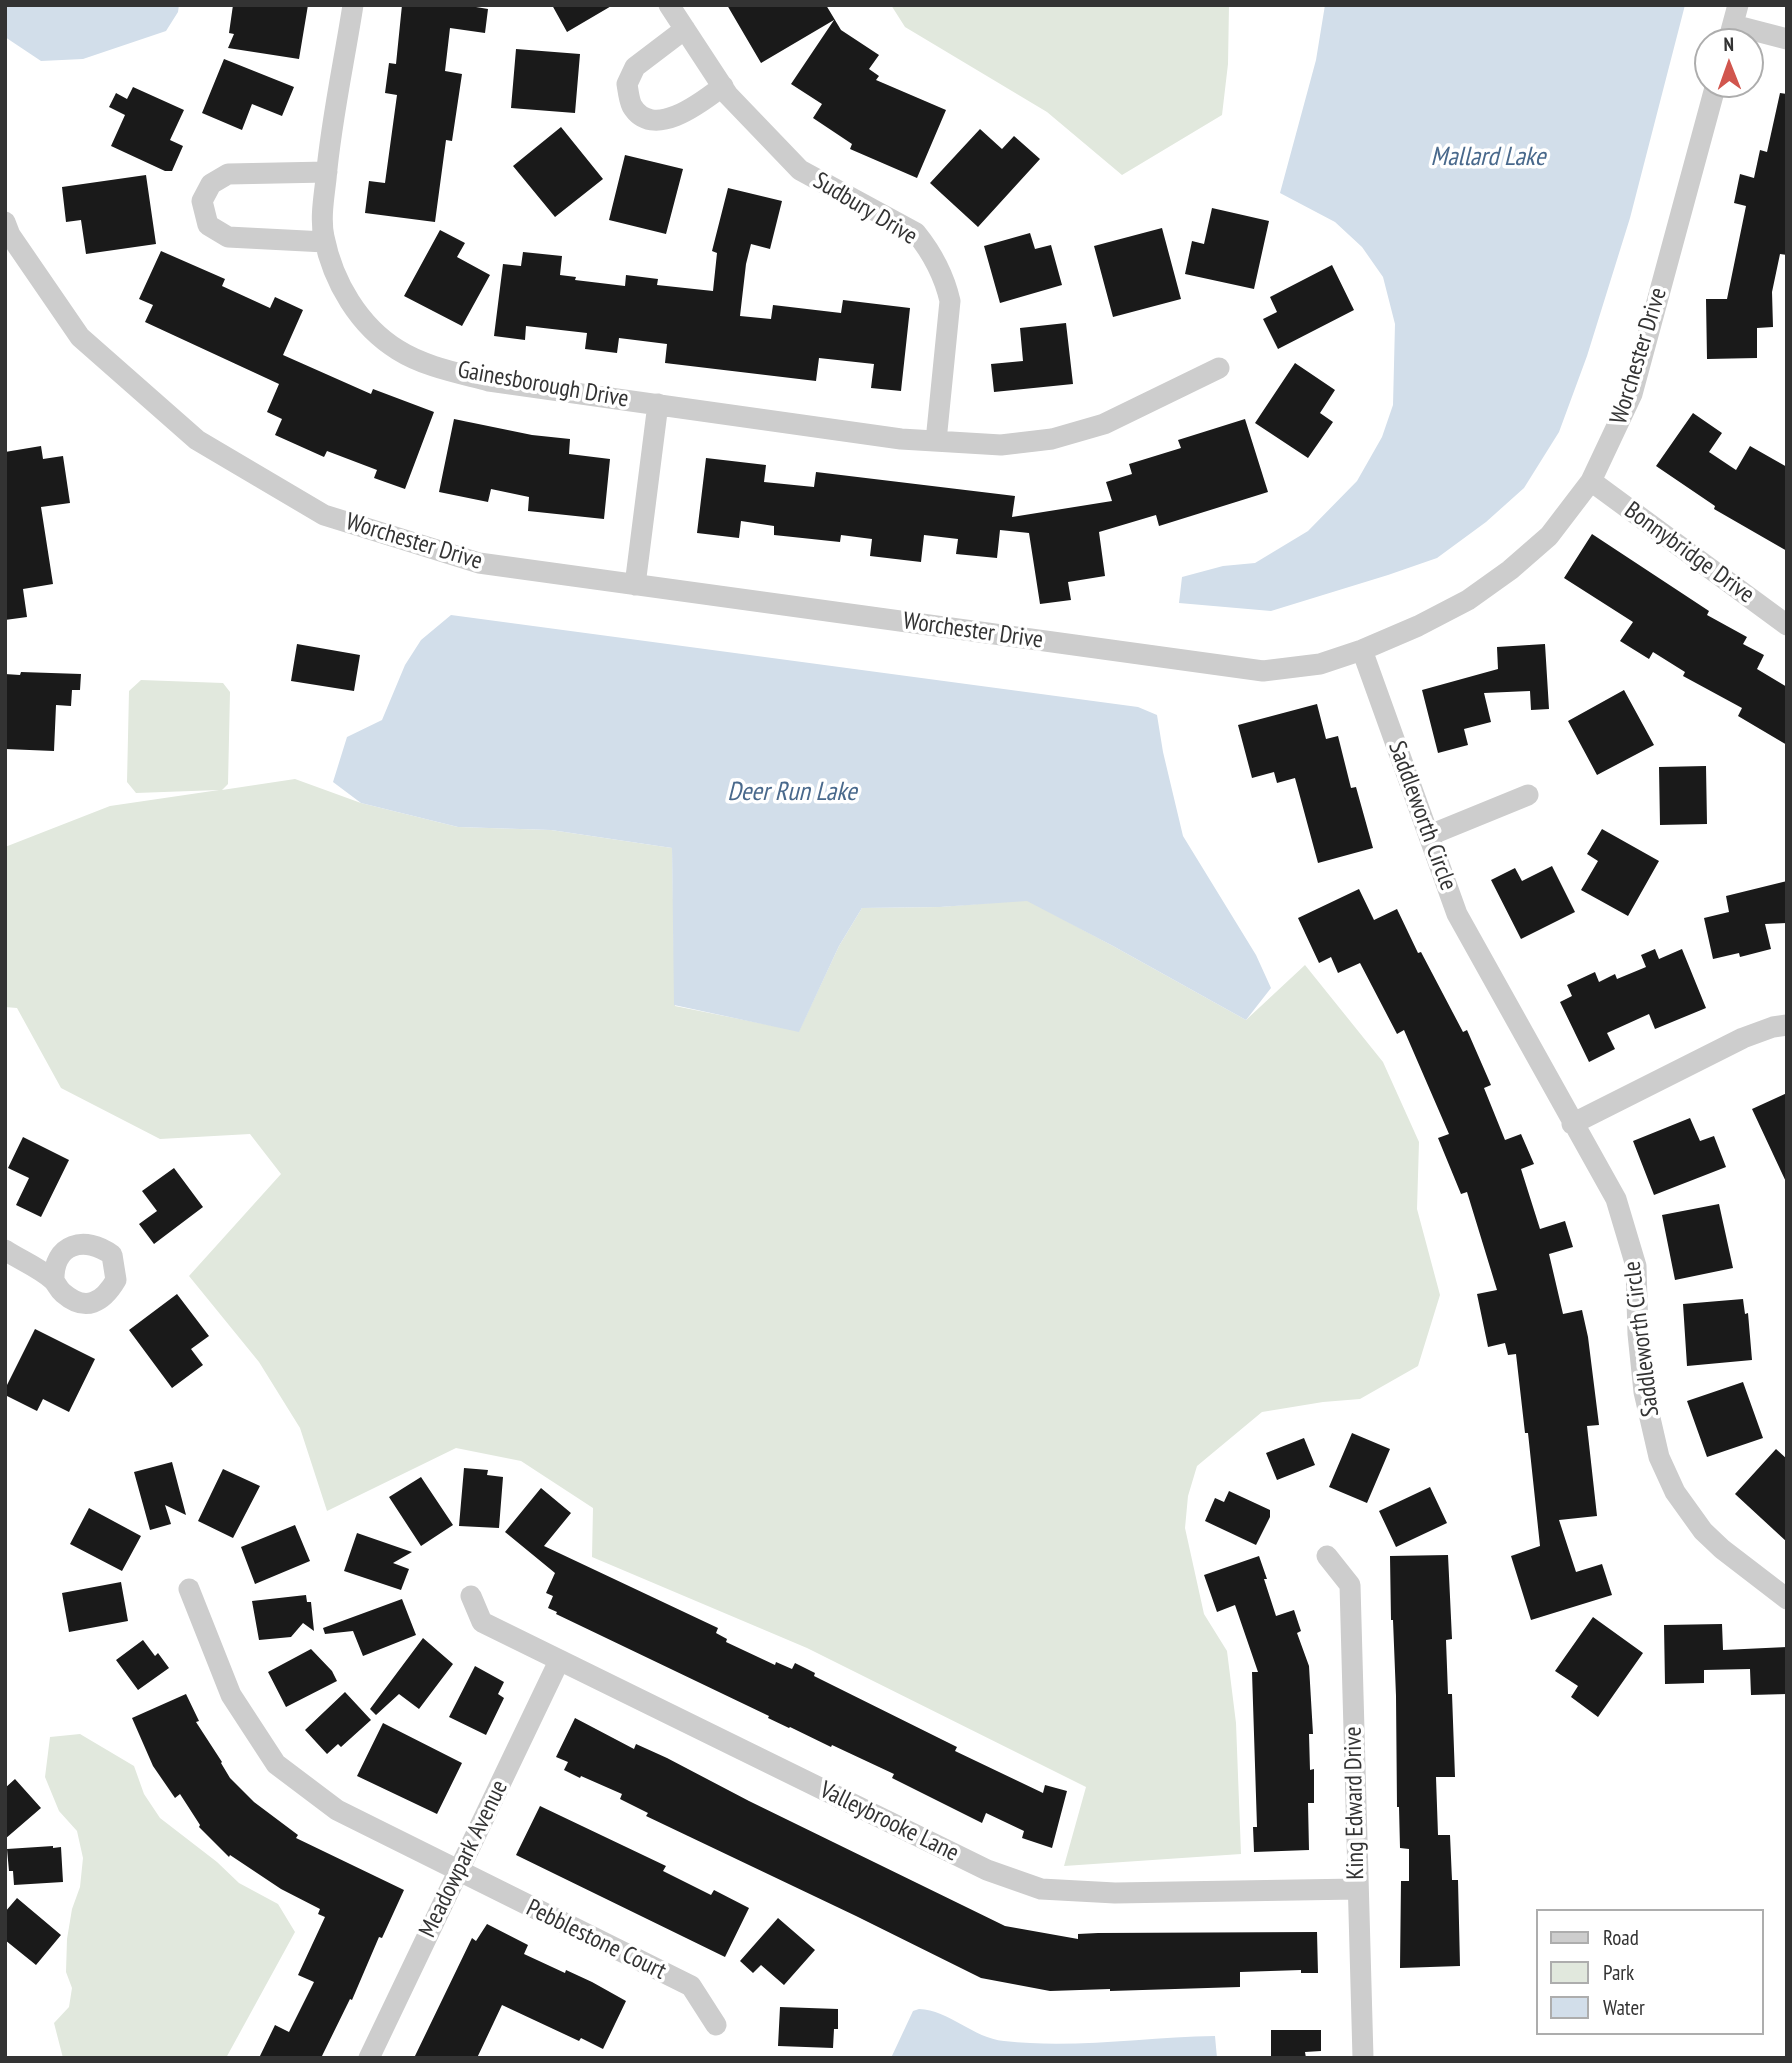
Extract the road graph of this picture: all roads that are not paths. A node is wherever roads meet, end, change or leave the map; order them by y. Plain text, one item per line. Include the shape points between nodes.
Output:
1 (353, 5) edge
2 (669, 5) edge
3 (1733, 24) edge
4 (685, 29) junction
5 (1787, 39) edge
6 (723, 86) junction
7 (1712, 98) edge
8 (327, 172) junction
9 (5, 222) edge
10 (325, 242) junction
11 (1219, 368) dead end
12 (658, 404) junction
13 (936, 441) junction
14 (1591, 481) junction
15 (635, 585) junction
16 (1787, 625) edge
17 (1362, 650) junction
18 (1528, 795) dead end
19 (1430, 835) junction
20 (1787, 1025) edge
21 (1572, 1124) junction
22 (5, 1250) edge
23 (54, 1281) dead end
24 (1327, 1556) dead end
25 (188, 1589) dead end
26 (471, 1596) dead end
27 (1787, 1599) edge
28 (559, 1661) junction
29 (459, 1872) junction
30 (1357, 1889) junction
31 (716, 2025) dead end
32 (369, 2058) edge
33 (1363, 2058) edge

1 - 8 street, Gainesborough Drive
2 - 4 street, Sudbury Drive
3 - 5 street
4 - 6 street, Sudbury Drive
4 - 6 street via 635,67 626,84 632,106 647,118 668,120 699,105
6 - 13 street, Sudbury Drive via 800,170 916,233 929,249 945,279 950,301
7 - 14 street, Worchester Drive via 1632,394
8 - 10 street, Gainesborough Drive
8 - 10 street via 228,174 211,184 202,201 208,225 228,237
9 - 15 street, Worchester Drive via 80,337 197,440 324,515 479,563
10 - 12 street, Gainesborough Drive via 348,299 371,328 398,350 489,381
11 - 13 street, Gainesborough Drive via 1104,424 1052,439 1001,445
12 - 13 street, Gainesborough Drive
12 - 15 street, Gainesborough Drive
14 - 16 street, Bonnybridge Drive
14 - 17 street, Worchester Drive via 1549,536 1510,570 1468,600
15 - 17 street, Worchester Drive via 1263,671 1320,664
17 - 19 street, Saddleworth Circle
18 - 19 street
19 - 21 street, Saddleworth Circle via 1457,914
20 - 21 street via 1743,1038
21 - 27 street, Saddleworth Circle via 1616,1199 1636,1266 1644,1392 1659,1457 1675,1492 1703,1531
22 - 23 street
24 - 30 street, King Edward Drive via 1350,1586
25 - 29 street, Pebblestone Court via 231,1695 276,1764 337,1810
26 - 28 street, Valleybrooke Lane via 482,1622
28 - 29 street, Meadowpark Avenue
28 - 30 street, Valleybrooke Lane via 987,1870 1041,1889 1115,1893
29 - 31 street, Pebblestone Court via 691,1986
29 - 32 street, Meadowpark Avenue
30 - 33 street, King Edward Drive

